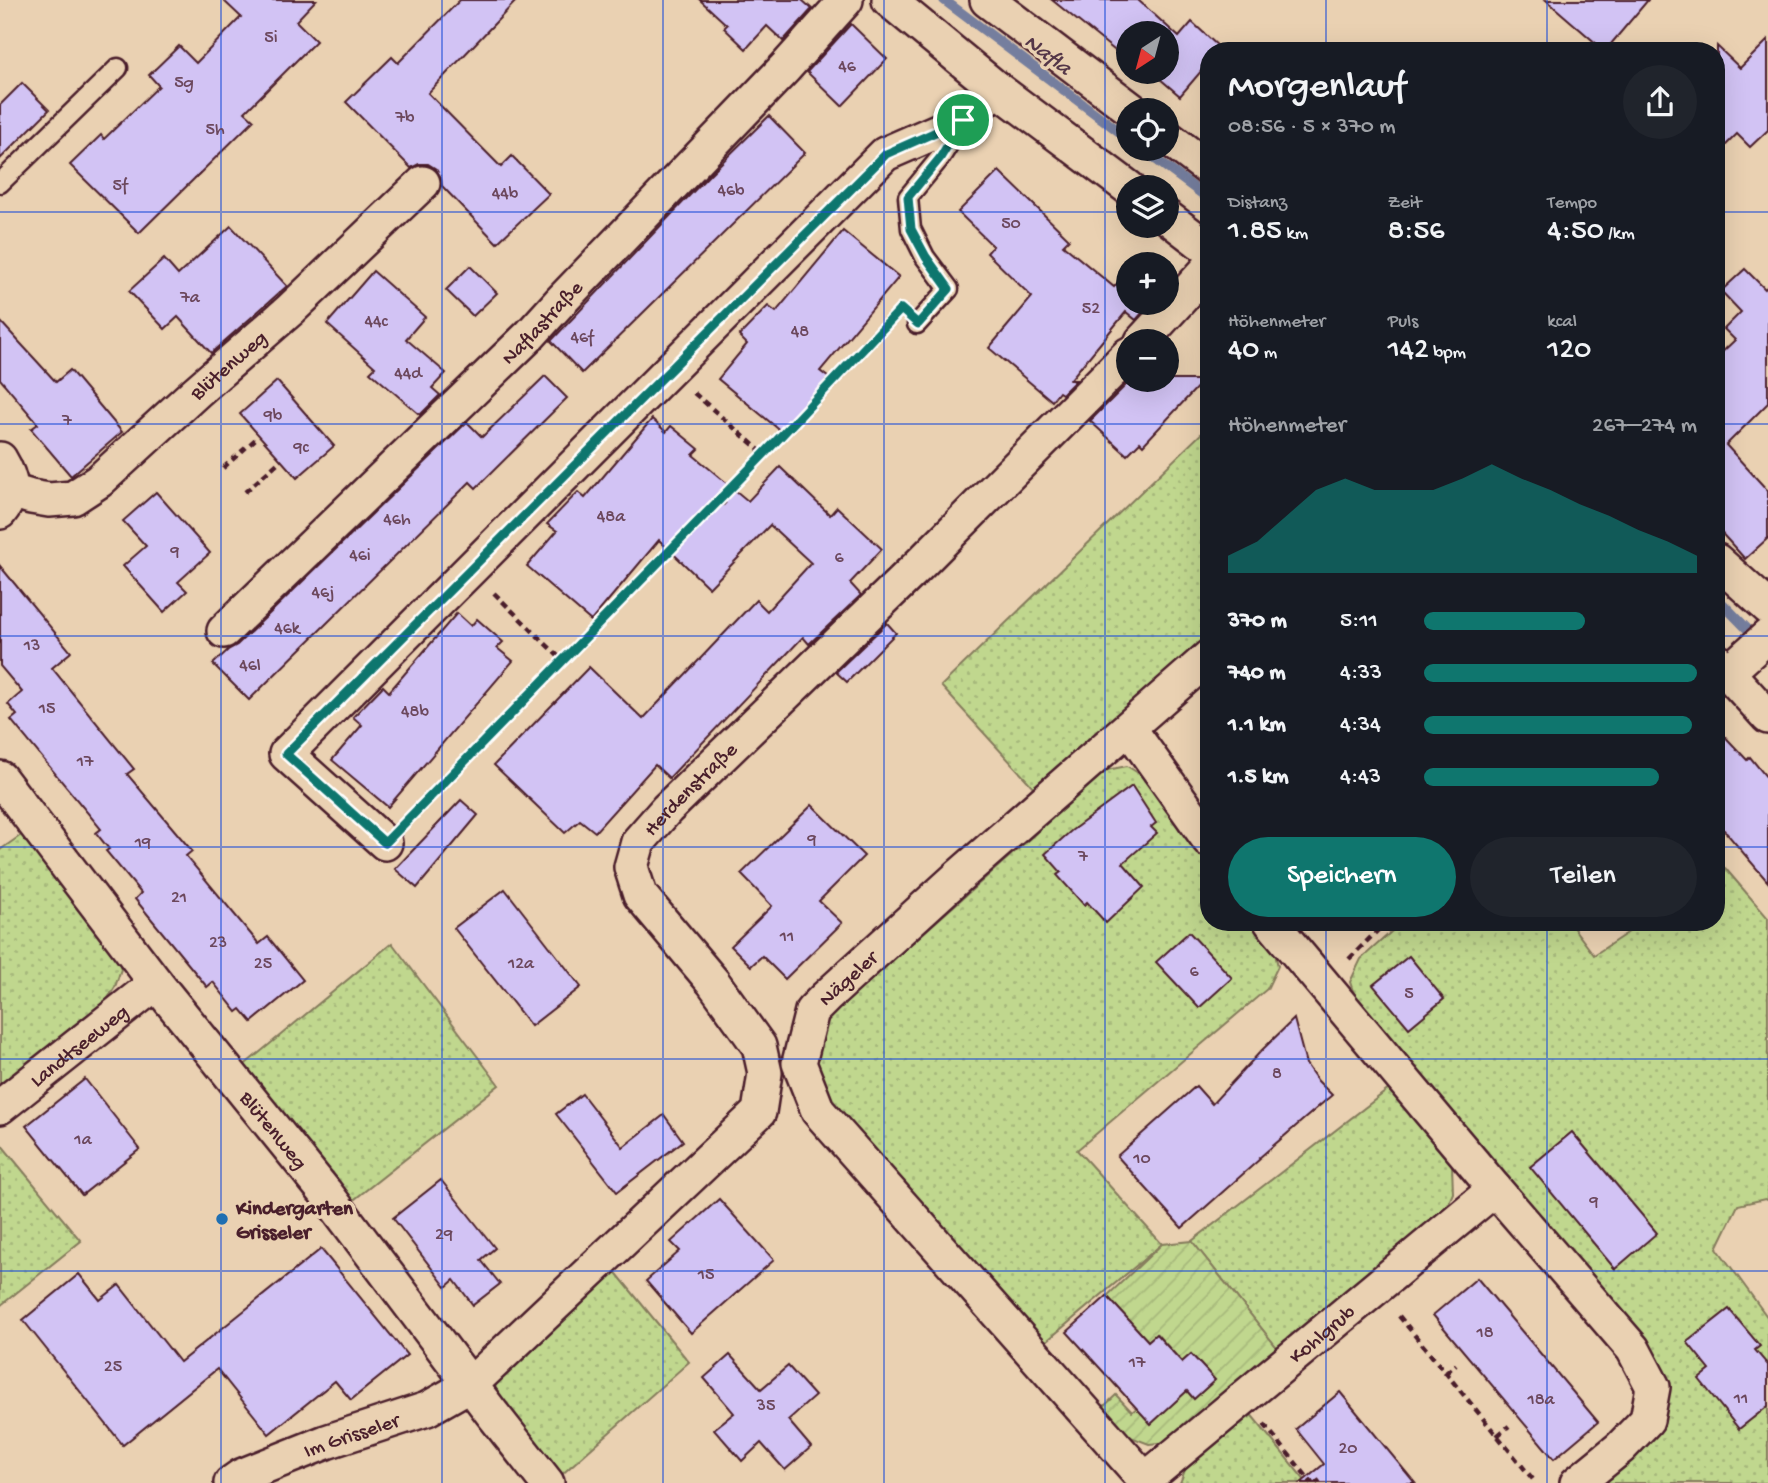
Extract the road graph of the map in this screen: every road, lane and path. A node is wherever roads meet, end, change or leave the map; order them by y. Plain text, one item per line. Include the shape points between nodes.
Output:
1 (846, 0) edge
2 (889, 0) edge
3 (987, 0) edge
4 (118, 68) dead end
5 (997, 89) junction
6 (1116, 98) edge
7 (963, 120) junction
8 (1179, 146) edge
9 (1200, 162) edge
10 (1116, 178) edge
11 (0, 183) edge
12 (422, 183) dead end
13 (1179, 226) edge
14 (1200, 242) edge
15 (1200, 278) edge
16 (918, 324) joint
17 (1153, 329) edge
18 (1116, 367) edge
19 (669, 371) junction
20 (259, 436) dead end
21 (764, 454) junction
22 (0, 459) edge
23 (281, 460) dead end
24 (223, 468) dead end
25 (245, 492) dead end
26 (720, 500) junction
27 (6, 501) edge
28 (728, 507) dead end
29 (1725, 568) edge
30 (470, 569) junction
31 (1768, 607) edge
32 (223, 631) dead end
33 (1740, 656) edge
34 (563, 661) junction
35 (1200, 665) edge
36 (1768, 717) edge
37 (1129, 728) junction
38 (0, 778) edge
39 (1200, 827) edge
40 (385, 843) joint
41 (1279, 931) edge
42 (1377, 931) edge
43 (156, 983) junction
44 (1323, 984) junction
45 (0, 1107) edge
46 (1495, 1189) junction
47 (1376, 1288) junction
48 (1457, 1364) dead end
49 (1446, 1373) junction
50 (471, 1384) junction
51 (1244, 1398) junction
52 (1509, 1426) dead end
53 (1497, 1436) junction
54 (1147, 1481) edge
55 (1316, 1482) edge
56 (231, 1483) edge
57 (547, 1483) edge
58 (1536, 1483) edge
59 (1577, 1483) edge

1 - 32 street, Naflastraße via 530,335
2 - 5 street
3 - 6 street
4 - 11 lane
5 - 7 street
5 - 10 street
7 - 16 lane via 908,197 911,229 949,289
7 - 19 street via 886,154
8 - 9 street
12 - 27 street, Blütenweg via 290,310 99,481 73,498
13 - 14 street
15 - 17 street
16 - 21 path via 901,309
18 - 50 street, Herdenstraße via 667,808 638,842 631,866 640,895 759,1046 765,1073 759,1112
19 - 21 path
19 - 30 street
20 - 24 path
21 - 26 path
22 - 27 street, Blütenweg via 8,473
23 - 25 path
26 - 28 path
26 - 34 path
29 - 31 street
30 - 34 path
30 - 40 street via 286,754
33 - 36 street
34 - 40 path
35 - 37 street, Nägeler
37 - 39 street
37 - 54 street, Nägeler via 811,1012 799,1063 818,1111
38 - 43 street, Blütenweg
41 - 44 street
42 - 44 path
43 - 45 street, Landtseeweg
43 - 50 street, Blütenweg via 325,1192
44 - 46 street
46 - 47 street, Kohlgrub
46 - 59 street via 1633,1349 1653,1387 1647,1420
47 - 49 path
47 - 51 street, Kohlgrub
48 - 49 path
49 - 53 path
50 - 56 street, Im Grisseler via 427,1409 326,1442
50 - 57 street, Blütenweg
51 - 54 street, Kohlgrub
51 - 55 path
52 - 53 path
53 - 58 path

